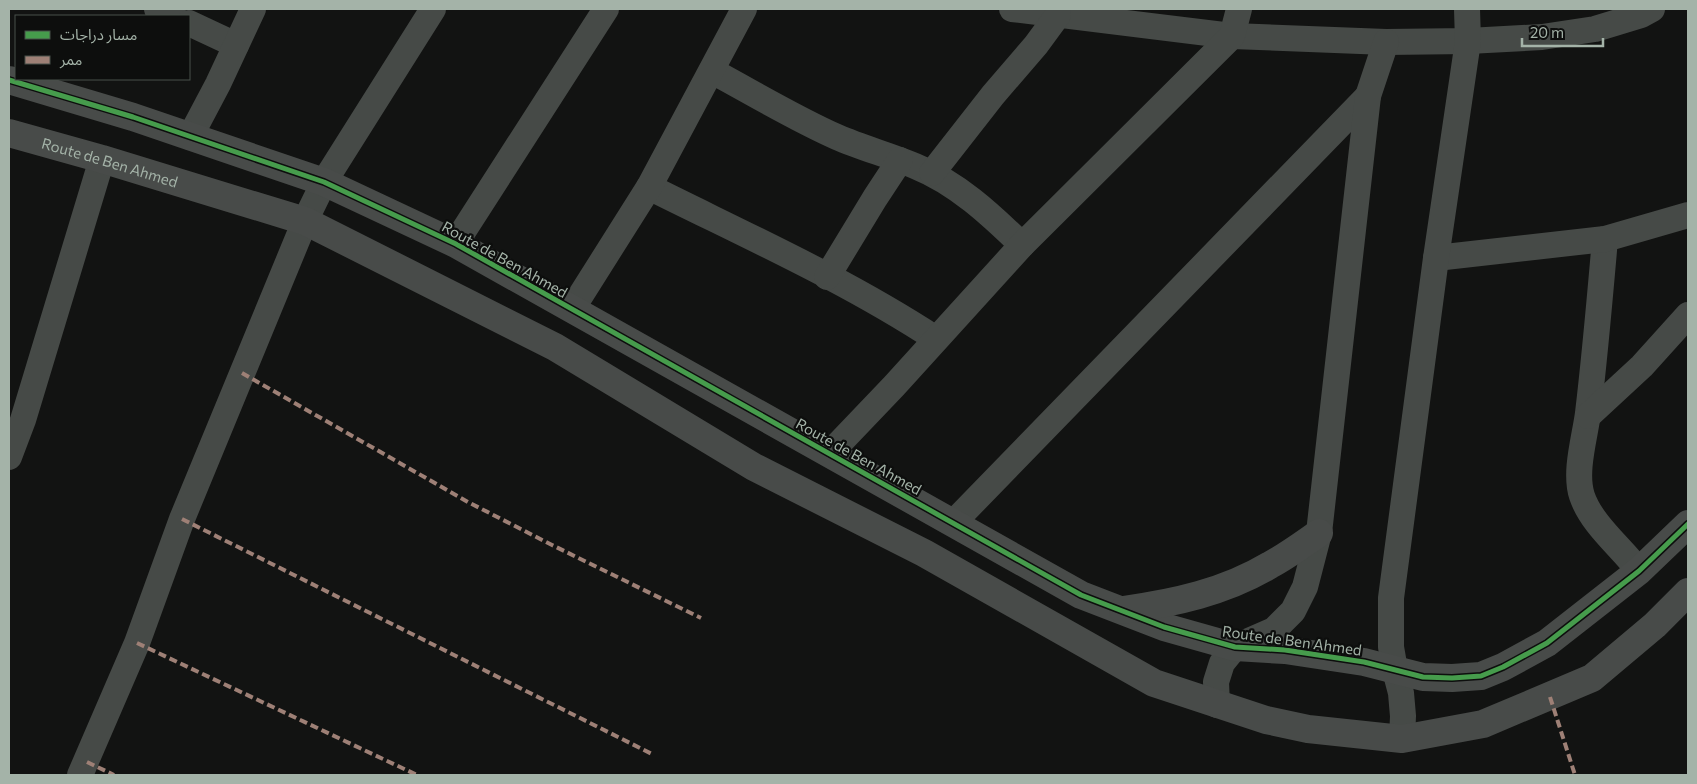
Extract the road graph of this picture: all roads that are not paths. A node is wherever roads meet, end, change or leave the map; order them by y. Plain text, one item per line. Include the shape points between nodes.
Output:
1 (157, 9) edge
2 (253, 9) edge
3 (433, 9) edge
4 (606, 9) edge
5 (744, 9) edge
6 (1020, 9) edge
7 (1239, 9) edge
8 (1467, 9) edge
9 (1652, 9) edge
10 (172, 15) edge
11 (1058, 15) junction
12 (190, 23) edge
13 (1232, 36) junction
14 (1468, 41) junction
15 (1386, 42) junction
16 (236, 45) junction
17 (712, 71) junction
18 (9, 80) edge
19 (1368, 96) junction
20 (9, 133) edge
21 (190, 136) junction
22 (102, 159) junction
23 (900, 160) junction
24 (932, 174) junction
25 (324, 182) junction
26 (649, 187) junction
27 (1688, 215) edge
28 (305, 221) junction
29 (1605, 240) junction
30 (455, 244) junction
31 (1022, 245) junction
32 (1436, 258) junction
33 (827, 276) junction
34 (572, 309) junction
35 (1688, 314) edge
36 (936, 340) junction
37 (1588, 416) junction
38 (830, 454) junction
39 (9, 457) edge
40 (953, 523) junction
41 (1688, 524) edge
42 (1319, 533) junction
43 (1639, 571) junction
44 (1688, 592) edge
45 (1121, 611) junction
46 (1235, 647) junction
47 (1395, 670) junction
48 (1217, 705) junction
49 (1402, 739) junction
50 (80, 775) edge

1 - 10 street
2 - 16 street
3 - 25 street
4 - 30 street
5 - 17 street
6 - 11 street
7 - 13 street
8 - 14 street
9 - 14 street via 1595,28 1542,37
11 - 13 street
11 - 24 street
12 - 16 street
13 - 15 street
13 - 31 street
14 - 15 street
14 - 32 street
15 - 19 street
16 - 21 street
17 - 23 street via 835,136
17 - 26 street
18 - 21 street, Route de Ben Ahmed
19 - 40 street
19 - 42 street
20 - 22 street, Route de Ben Ahmed
21 - 25 street, Route de Ben Ahmed
22 - 28 street, Route de Ben Ahmed
22 - 39 street
23 - 24 street
23 - 33 street
24 - 31 street via 962,192
25 - 28 street
25 - 30 street, Route de Ben Ahmed
26 - 33 street
26 - 34 street
27 - 29 street
28 - 48 street, Route de Ben Ahmed via 555,347 754,467 924,553 1154,683
28 - 50 street via 182,519 137,644
29 - 32 street
29 - 37 street
30 - 34 street, Route de Ben Ahmed
31 - 36 street
32 - 47 street via 1390,598
33 - 36 street
34 - 38 street, Route de Ben Ahmed
35 - 37 street via 1642,366
36 - 38 street
37 - 43 street via 1581,447 1581,494 1600,525
38 - 40 street, Route de Ben Ahmed
40 - 45 street, Route de Ben Ahmed via 1081,595
41 - 43 street, Route de Ben Ahmed
42 - 45 street via 1269,566 1215,590
42 - 46 street via 1305,587 1293,611 1274,630
43 - 47 street, Route de Ben Ahmed via 1547,643 1504,667 1481,676 1452,678
44 - 49 street, Route de Ben Ahmed via 1592,678 1483,724
45 - 46 street, Route de Ben Ahmed
46 - 47 street, Route de Ben Ahmed via 1285,650
46 - 48 street via 1222,663 1216,682
47 - 49 street via 1401,693
48 - 49 street, Route de Ben Ahmed via 1266,720 1308,728

